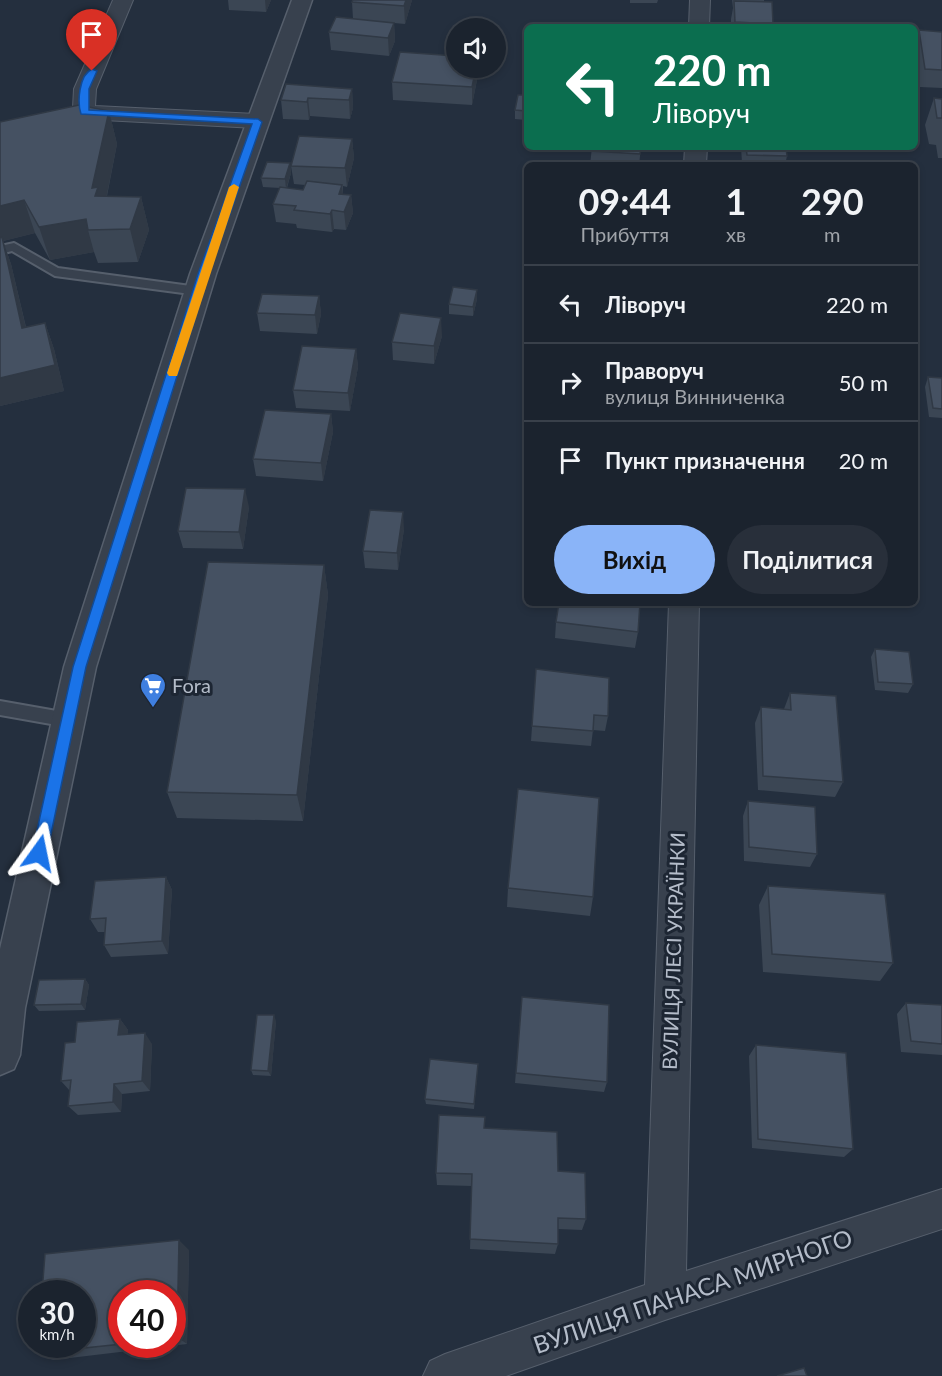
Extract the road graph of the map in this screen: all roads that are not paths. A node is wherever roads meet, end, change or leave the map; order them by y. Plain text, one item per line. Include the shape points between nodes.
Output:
1 (123, 0) edge
2 (302, 0) edge
3 (700, 0) edge
4 (699, 24) edge
5 (84, 112) junction
6 (258, 122) junction
7 (0, 131) edge
8 (0, 250) edge
9 (198, 291) junction
10 (684, 606) edge
11 (0, 708) edge
12 (68, 720) junction
13 (0, 1055) edge
14 (942, 1209) edge
15 (665, 1299) junction
16 (445, 1376) edge

1 - 5 street via 85,89
2 - 6 street
3 - 4 street
5 - 6 street
5 - 7 street
6 - 9 street
8 - 9 lane via 14,247 55,272
9 - 12 street via 80,667
10 - 15 street, ВУЛИЦЯ ЛЕСІ УКРАЇНКИ
11 - 12 lane
12 - 13 street via 6,1008
14 - 15 street, ВУЛИЦЯ ПАНАСА МИРНОГО
15 - 16 street, ВУЛИЦЯ ПАНАСА МИРНОГО

